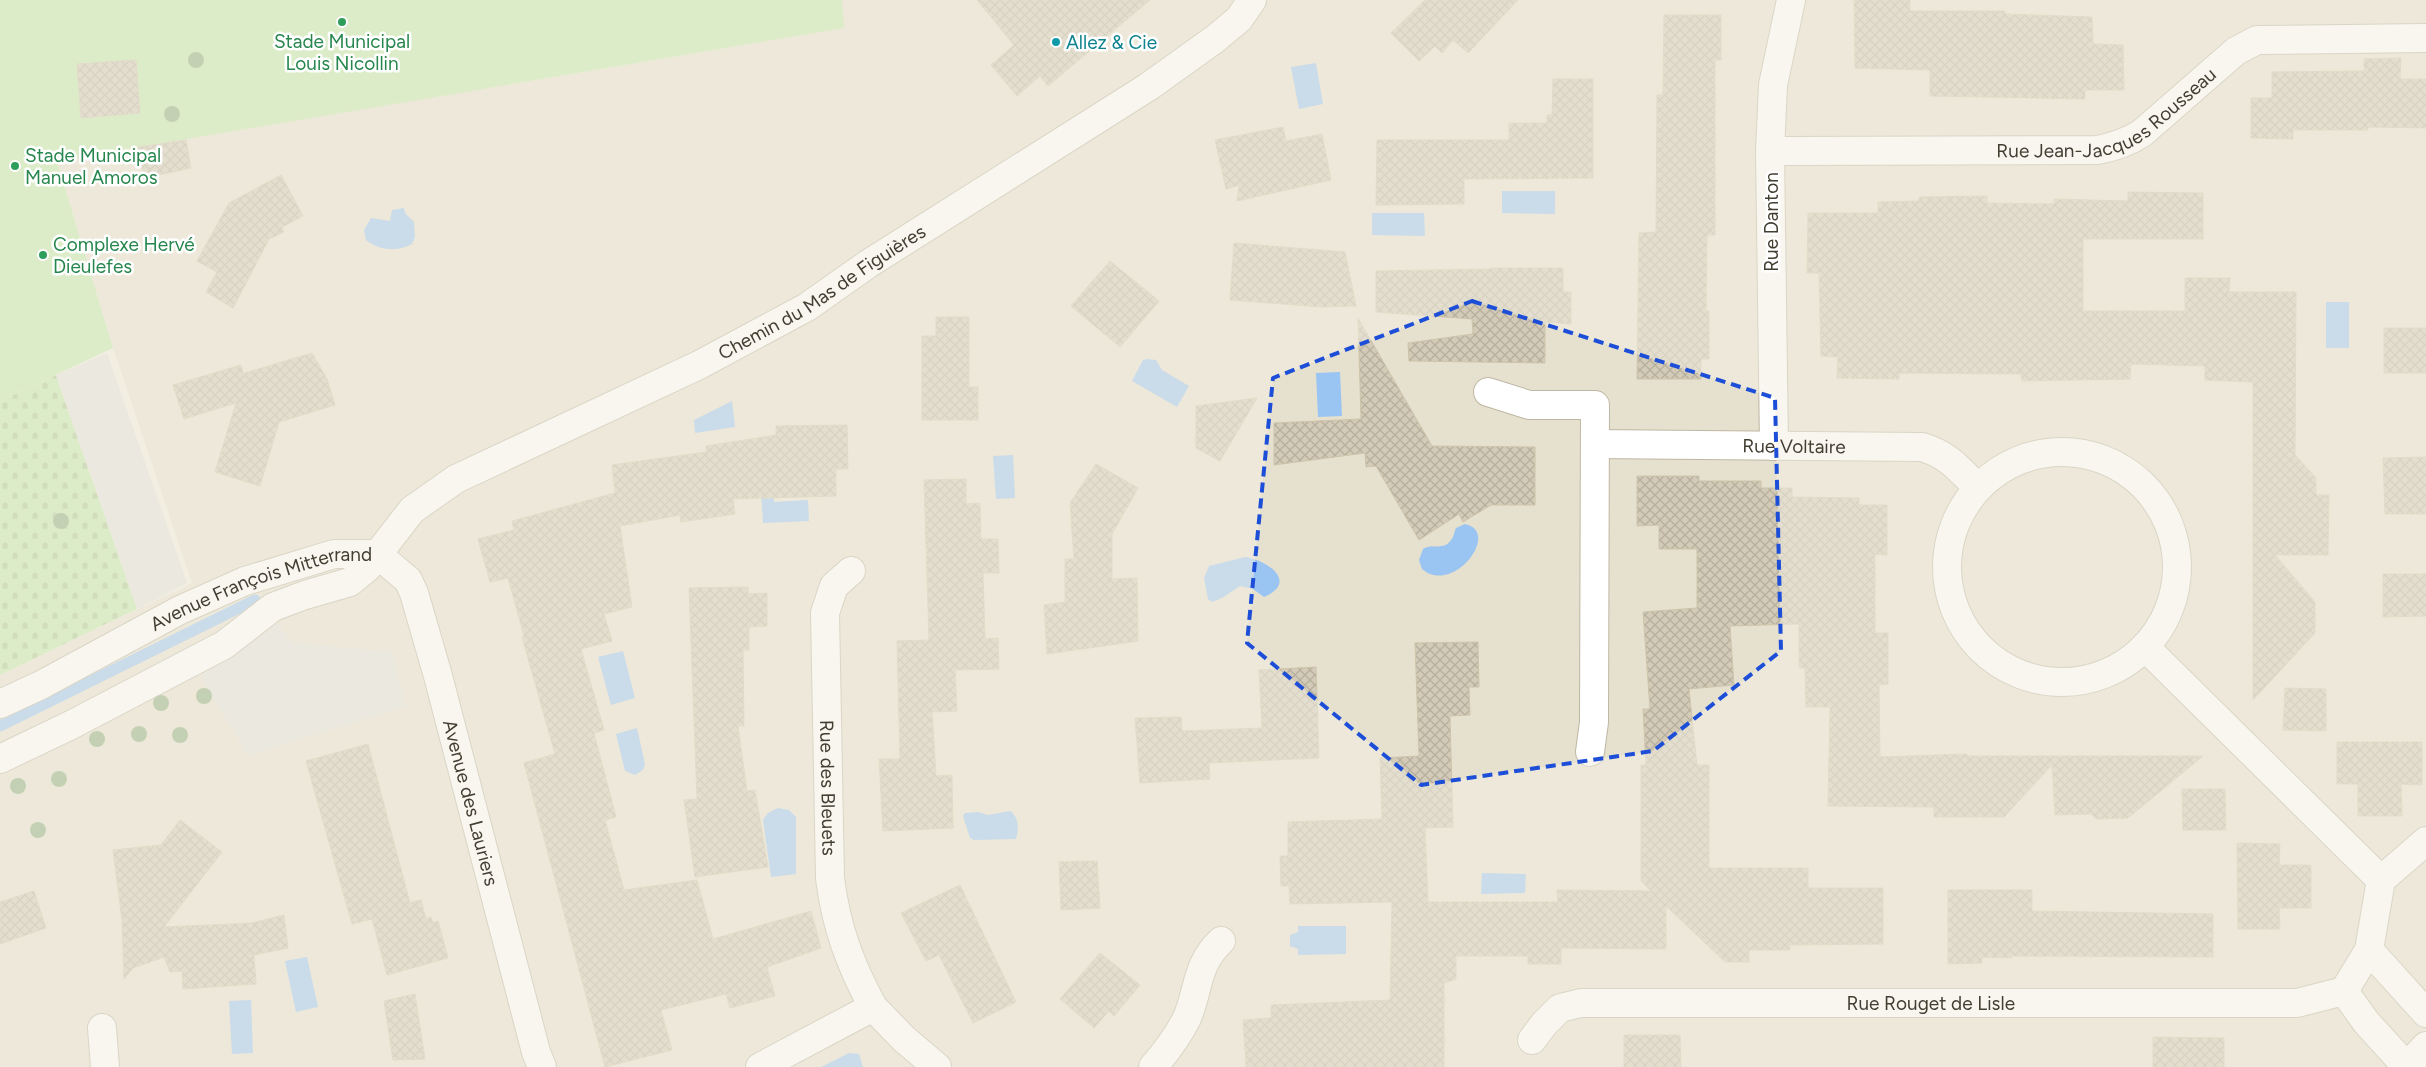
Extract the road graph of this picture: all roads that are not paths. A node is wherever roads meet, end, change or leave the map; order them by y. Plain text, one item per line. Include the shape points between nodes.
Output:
1 (1252, 0) edge
2 (1791, 0) edge
3 (2426, 38) edge
4 (1770, 151) junction
5 (1488, 392) dead end
6 (1595, 444) junction
7 (1774, 446) junction
8 (1978, 487) junction
9 (377, 554) junction
10 (852, 571) dead end
11 (2145, 647) junction
12 (0, 704) edge
13 (1590, 752) dead end
14 (0, 759) edge
15 (2426, 841) edge
16 (2381, 880) junction
17 (1221, 941) dead end
18 (2369, 950) junction
19 (2344, 991) junction
20 (873, 1007) junction
21 (2426, 1013) edge
22 (102, 1028) dead end
23 (1532, 1040) dead end
24 (2426, 1046) edge
25 (105, 1067) edge
26 (542, 1067) edge
27 (760, 1067) edge
28 (937, 1067) edge
29 (1153, 1067) edge
30 (2407, 1067) edge
31 (2412, 1067) edge

1 - 9 street, Chemin du Mas de Figuières via 1238,19 1216,39 1148,87 868,264 807,307 699,365 456,479 412,510
2 - 4 street, Rue Danton via 1774,85
3 - 4 street, Rue Jean-Jacques Rousseau via 2257,40 2236,51 2142,133 2114,147 2087,150
4 - 7 street, Rue Danton
5 - 6 street via 1529,405 1595,405
6 - 7 street, Rue Voltaire
6 - 13 street via 1594,722
7 - 8 street, Rue Voltaire via 1922,447 1938,452
8 - 11 street via 1956,520 1948,542 1946,564 1948,592 1957,617 1973,641 2009,670 2045,682 2074,682 2099,676 2126,663
8 - 11 street via 1992,474 2017,460 2040,452 2064,451 2108,460 2143,484 2170,525 2176,547 2177,575 2173,600 2162,625
9 - 12 street, Avenue François Mitterrand via 334,554 245,581 180,610
9 - 14 street, Avenue François Mitterrand via 367,568 350,582 273,608 224,645
9 - 26 street, Avenue des Lauriers via 408,580 414,593
10 - 20 street, Rue des Bleuets via 834,586 825,613 830,878 842,941
11 - 16 street
15 - 16 street
16 - 18 street
17 - 29 street via 1210,951 1201,971 1187,1017
18 - 19 street
18 - 21 street
19 - 23 street, Rue Rouget de Lisle via 2297,1003 1581,1003 1560,1008
19 - 30 street via 2366,1022
20 - 27 street
20 - 28 street, Rue des Bleuets
22 - 25 street
24 - 31 street

